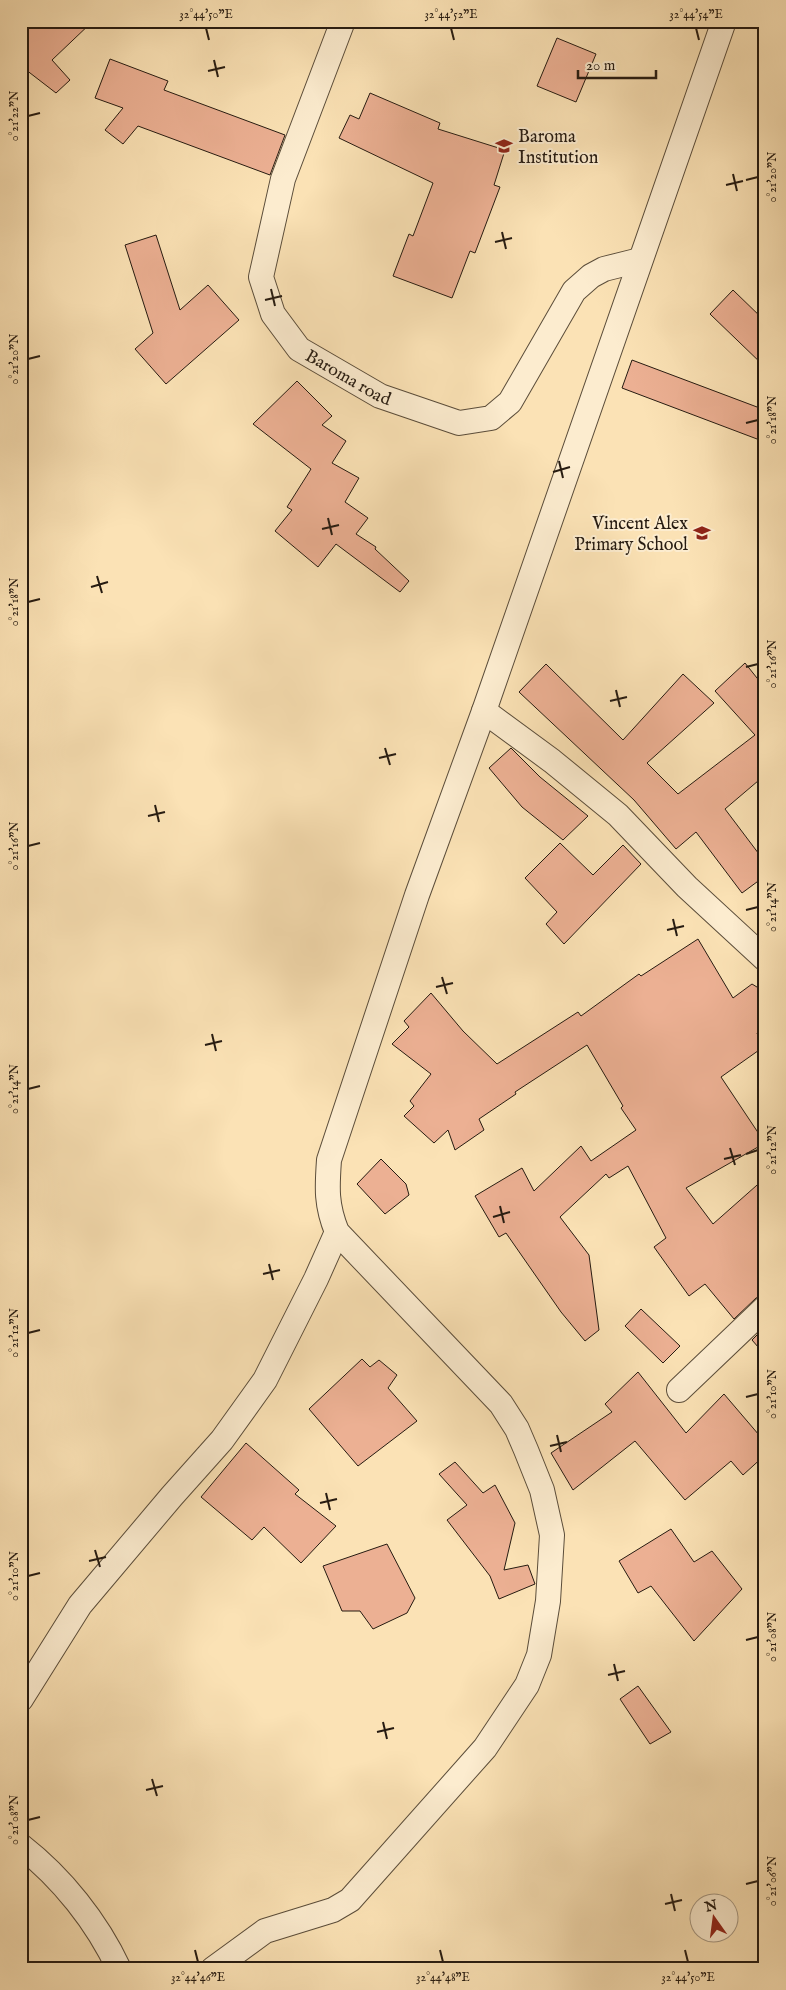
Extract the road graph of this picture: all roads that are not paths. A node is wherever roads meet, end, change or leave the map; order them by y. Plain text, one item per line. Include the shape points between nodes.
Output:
1 (343, 21) edge
2 (724, 21) edge
3 (640, 260) junction
4 (484, 711) junction
5 (765, 959) edge
6 (337, 1232) junction
7 (765, 1308) edge
8 (679, 1390) dead end
9 (21, 1699) edge
10 (21, 1846) edge
11 (119, 1969) edge
12 (213, 1969) edge

1 - 3 street, Baroma road via 283,179 261,277 273,314 299,350 380,396 459,423 491,418 510,402 574,291 591,276
2 - 3 street
3 - 4 street
4 - 5 street via 618,815 687,887
4 - 6 street via 417,894 329,1160 326,1194
6 - 9 street via 265,1380 222,1440 80,1606
6 - 12 street via 501,1404 517,1429 542,1490 552,1535 548,1601 539,1655 527,1685 485,1748 350,1900 333,1910 265,1931
7 - 8 street
10 - 11 street via 44,1864 82,1908

